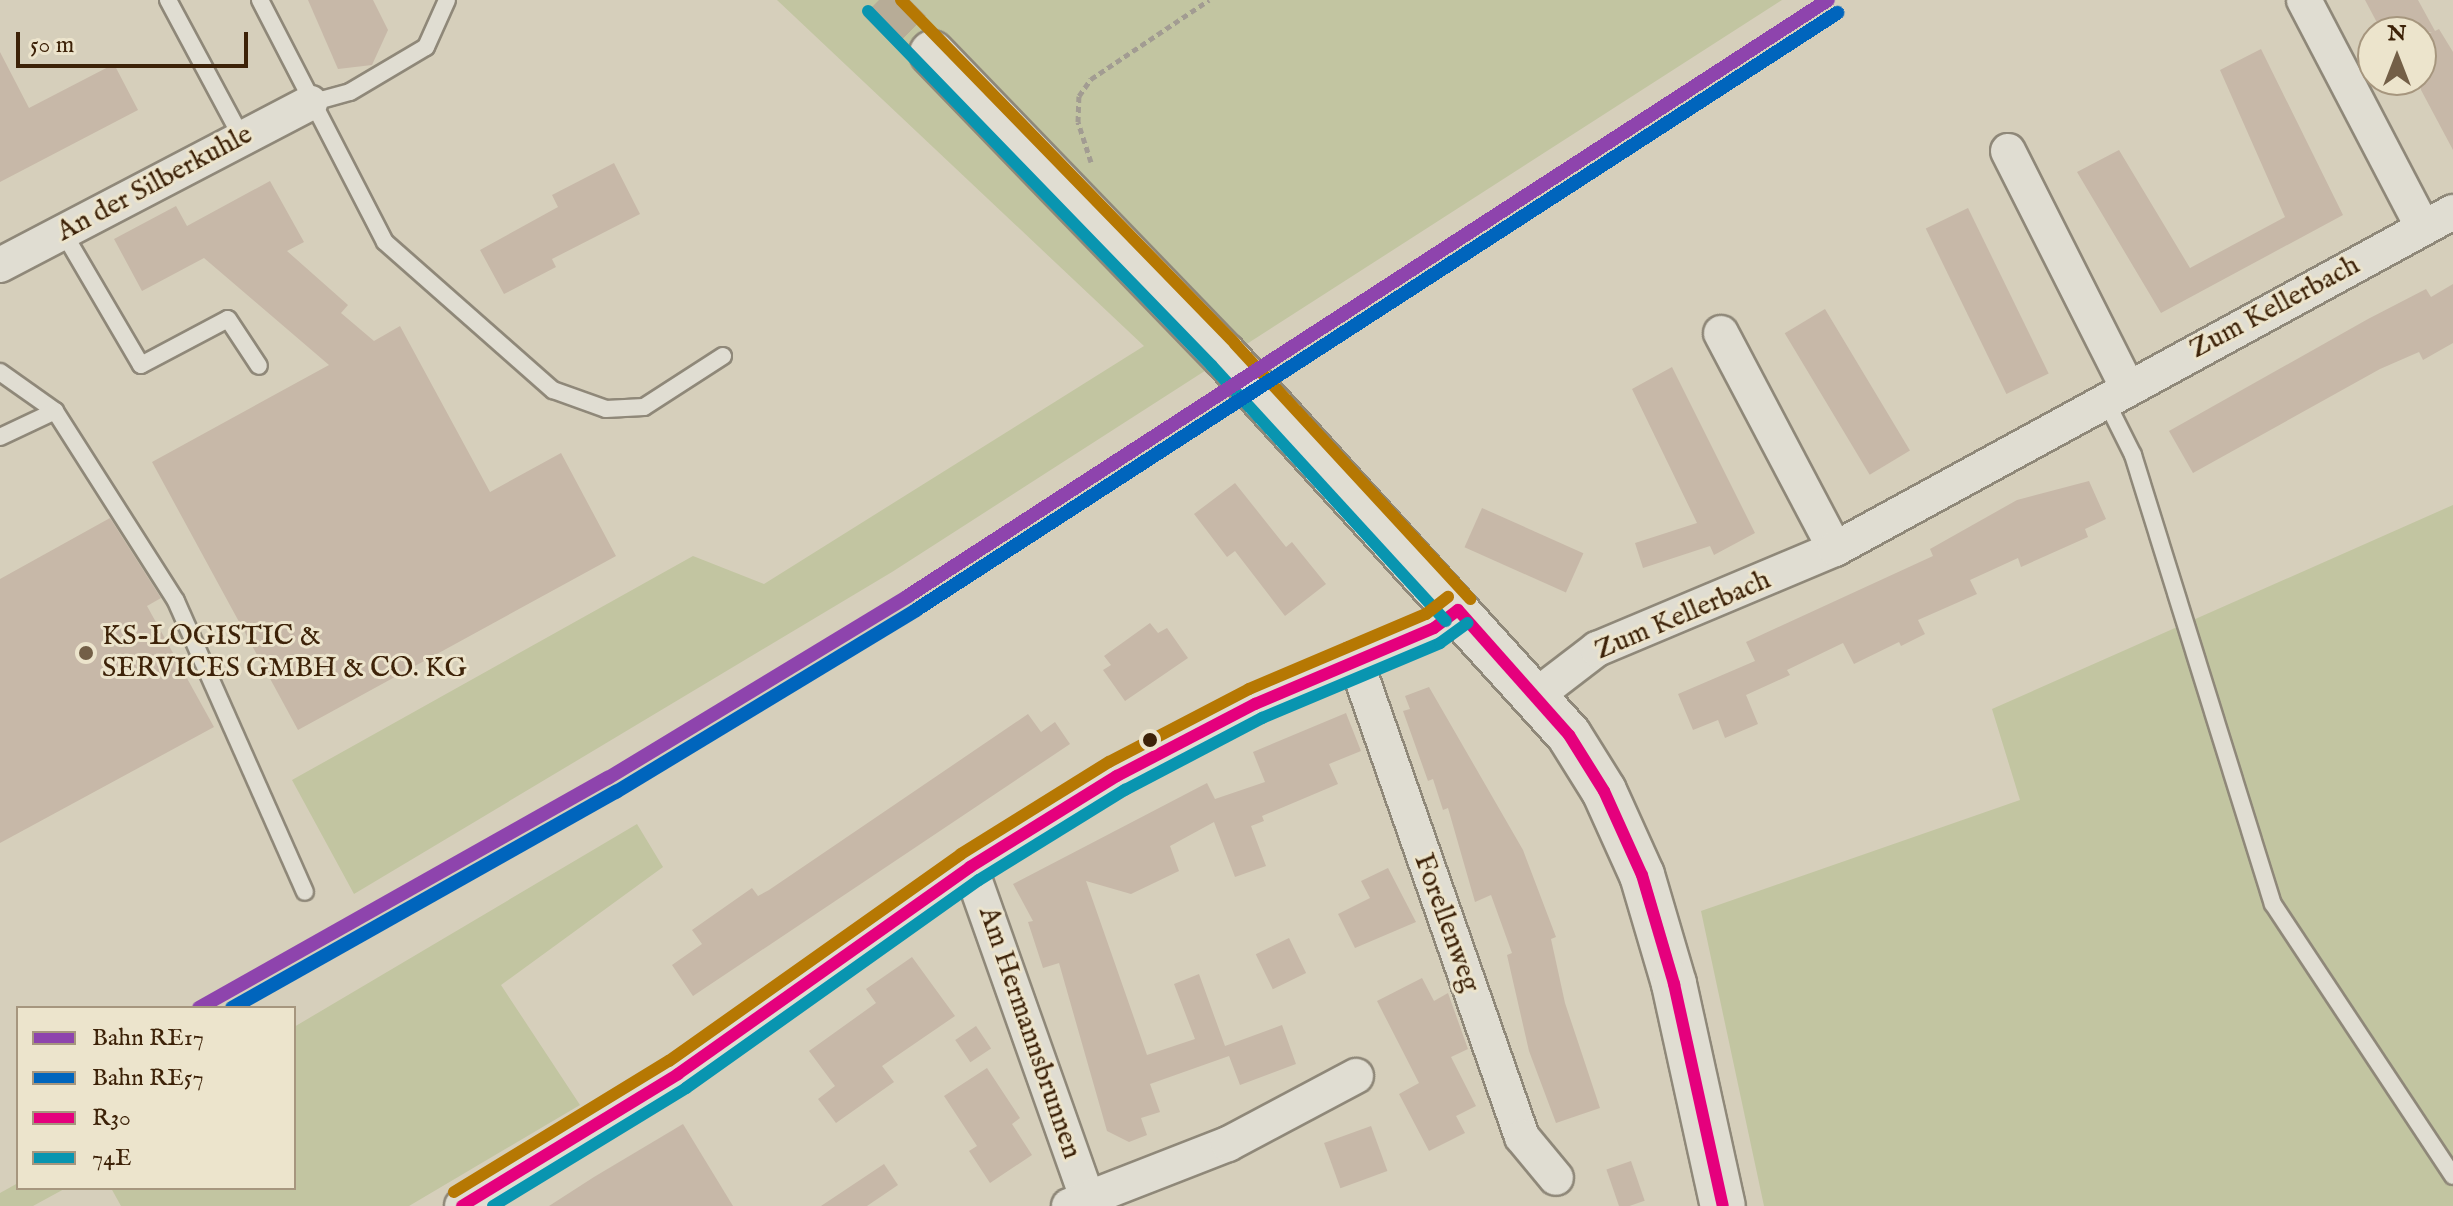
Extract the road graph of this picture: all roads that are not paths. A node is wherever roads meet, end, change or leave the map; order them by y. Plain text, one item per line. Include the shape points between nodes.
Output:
1 (168, 0) edge
2 (260, 0) edge
3 (447, 0) edge
4 (2304, 0) edge
5 (932, 53) tunnel mouth
6 (310, 103) junction
7 (242, 138) junction
8 (2008, 151) dead end
9 (2453, 212) edge
10 (2423, 228) junction
11 (63, 232) junction
12 (0, 265) edge
13 (1721, 333) dead end
14 (723, 356) dead end
15 (259, 366) dead end
16 (0, 372) edge
17 (2116, 393) junction
18 (55, 411) junction
19 (0, 437) edge
20 (1835, 549) junction
21 (1458, 610) junction
22 (1355, 659) junction
23 (1537, 695) junction
24 (970, 867) junction
25 (305, 892) dead end
26 (1356, 1076) dead end
27 (2453, 1176) edge
28 (1556, 1178) dead end
29 (1082, 1204) edge
30 (462, 1206) edge
31 (1723, 1206) edge

1 - 7 lane
2 - 6 lane
3 - 6 lane via 426,47 350,92
4 - 10 street
5 - 21 main road
6 - 7 street, An der Silberkuhle
6 - 14 lane via 385,242 553,390 606,409 644,407
7 - 11 street, An der Silberkuhle
8 - 17 street
9 - 10 street, Zum Kellerbach
10 - 17 street, Zum Kellerbach
11 - 12 street, An der Silberkuhle
11 - 15 lane via 141,365 228,319
13 - 20 street
16 - 18 lane
17 - 20 street, Zum Kellerbach
17 - 27 lane via 2273,904
18 - 19 lane
18 - 25 lane via 176,601
20 - 23 street, Zum Kellerbach via 1597,649
21 - 22 street via 1409,640
21 - 23 main road
22 - 24 street via 1154,756
22 - 28 street, Forellenweg via 1522,1137
23 - 31 main road via 1604,791 1642,875 1674,984
24 - 29 street, Am Hermannsbrunnen
24 - 30 street via 678,1074
26 - 29 street, Am Hermannsbrunnen via 1228,1144

